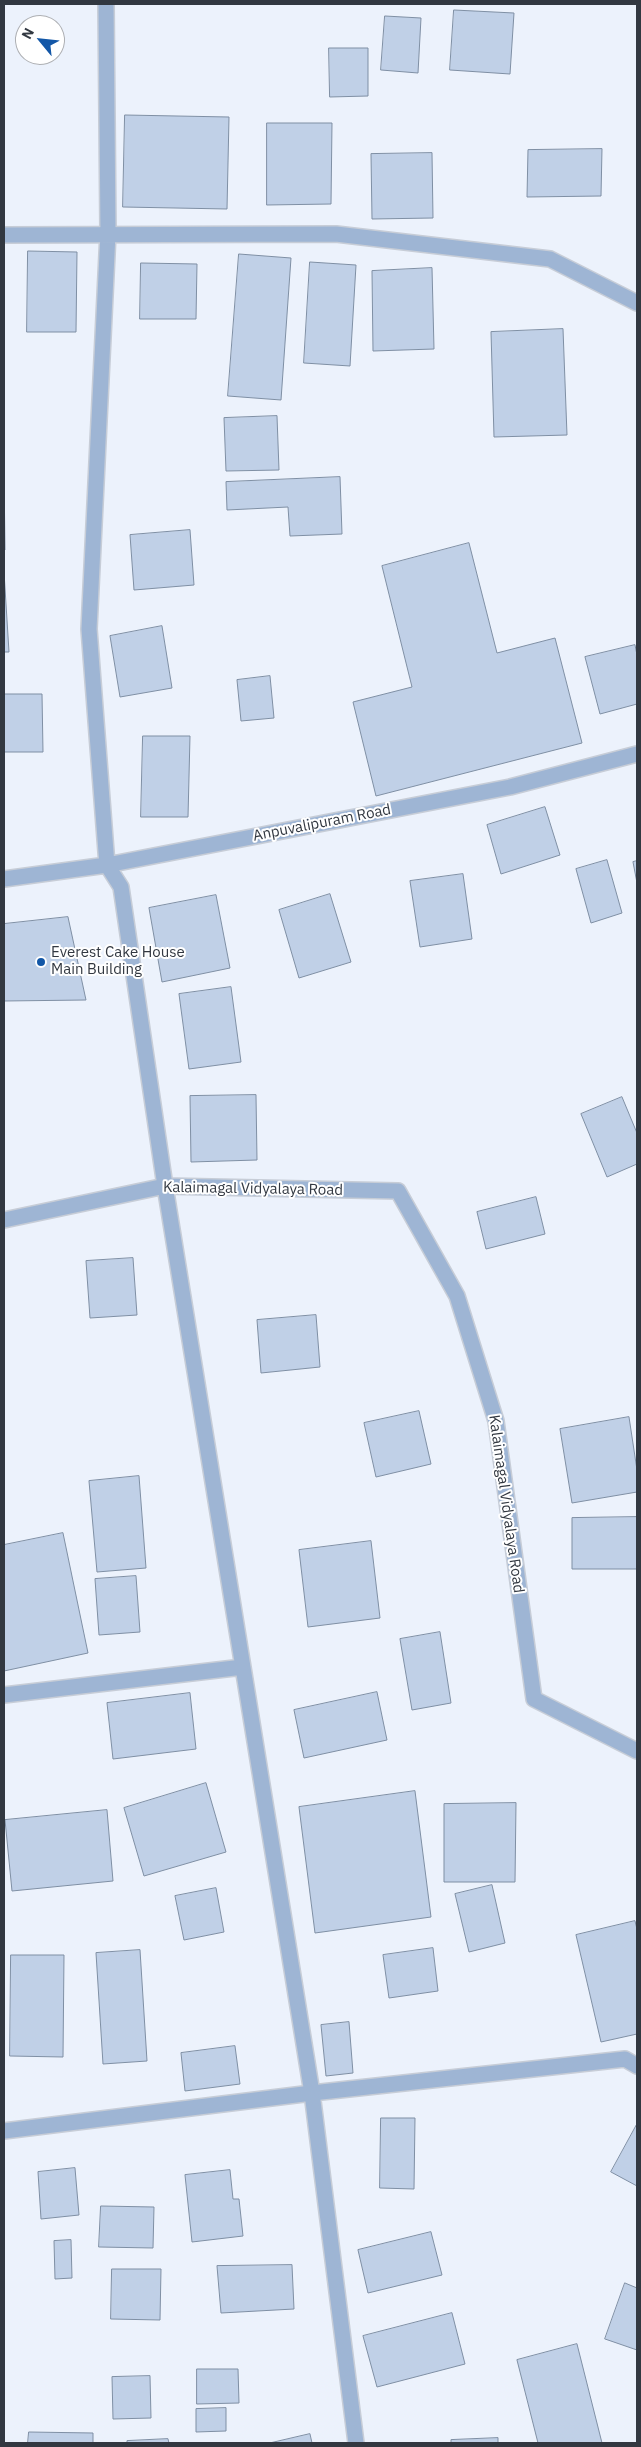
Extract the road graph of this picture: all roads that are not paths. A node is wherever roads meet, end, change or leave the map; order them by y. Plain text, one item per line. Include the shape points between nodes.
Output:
1 (106, 4) edge
2 (108, 233) junction
3 (4, 234) edge
4 (637, 303) edge
5 (637, 754) edge
6 (107, 865) junction
7 (4, 879) edge
8 (165, 1186) junction
9 (4, 1220) edge
10 (243, 1667) junction
11 (4, 1695) edge
12 (637, 1751) edge
13 (637, 2066) edge
14 (312, 2093) junction
15 (4, 2131) edge
16 (356, 2443) edge

1 - 2 street
2 - 3 street
2 - 4 street via 336,234 550,258
2 - 6 street via 89,629
5 - 6 street, Anpuvalipuram Road via 510,787
6 - 7 street, Anpuvalipuram Road
6 - 8 street via 121,887
8 - 9 street, Kalaimagal Vidyalaya Road
8 - 10 street
8 - 12 street, Kalaimagal Vidyalaya Road via 398,1191 457,1296 496,1421 534,1699
10 - 11 street
10 - 14 street
13 - 14 street via 625,2059
14 - 15 street
14 - 16 street

